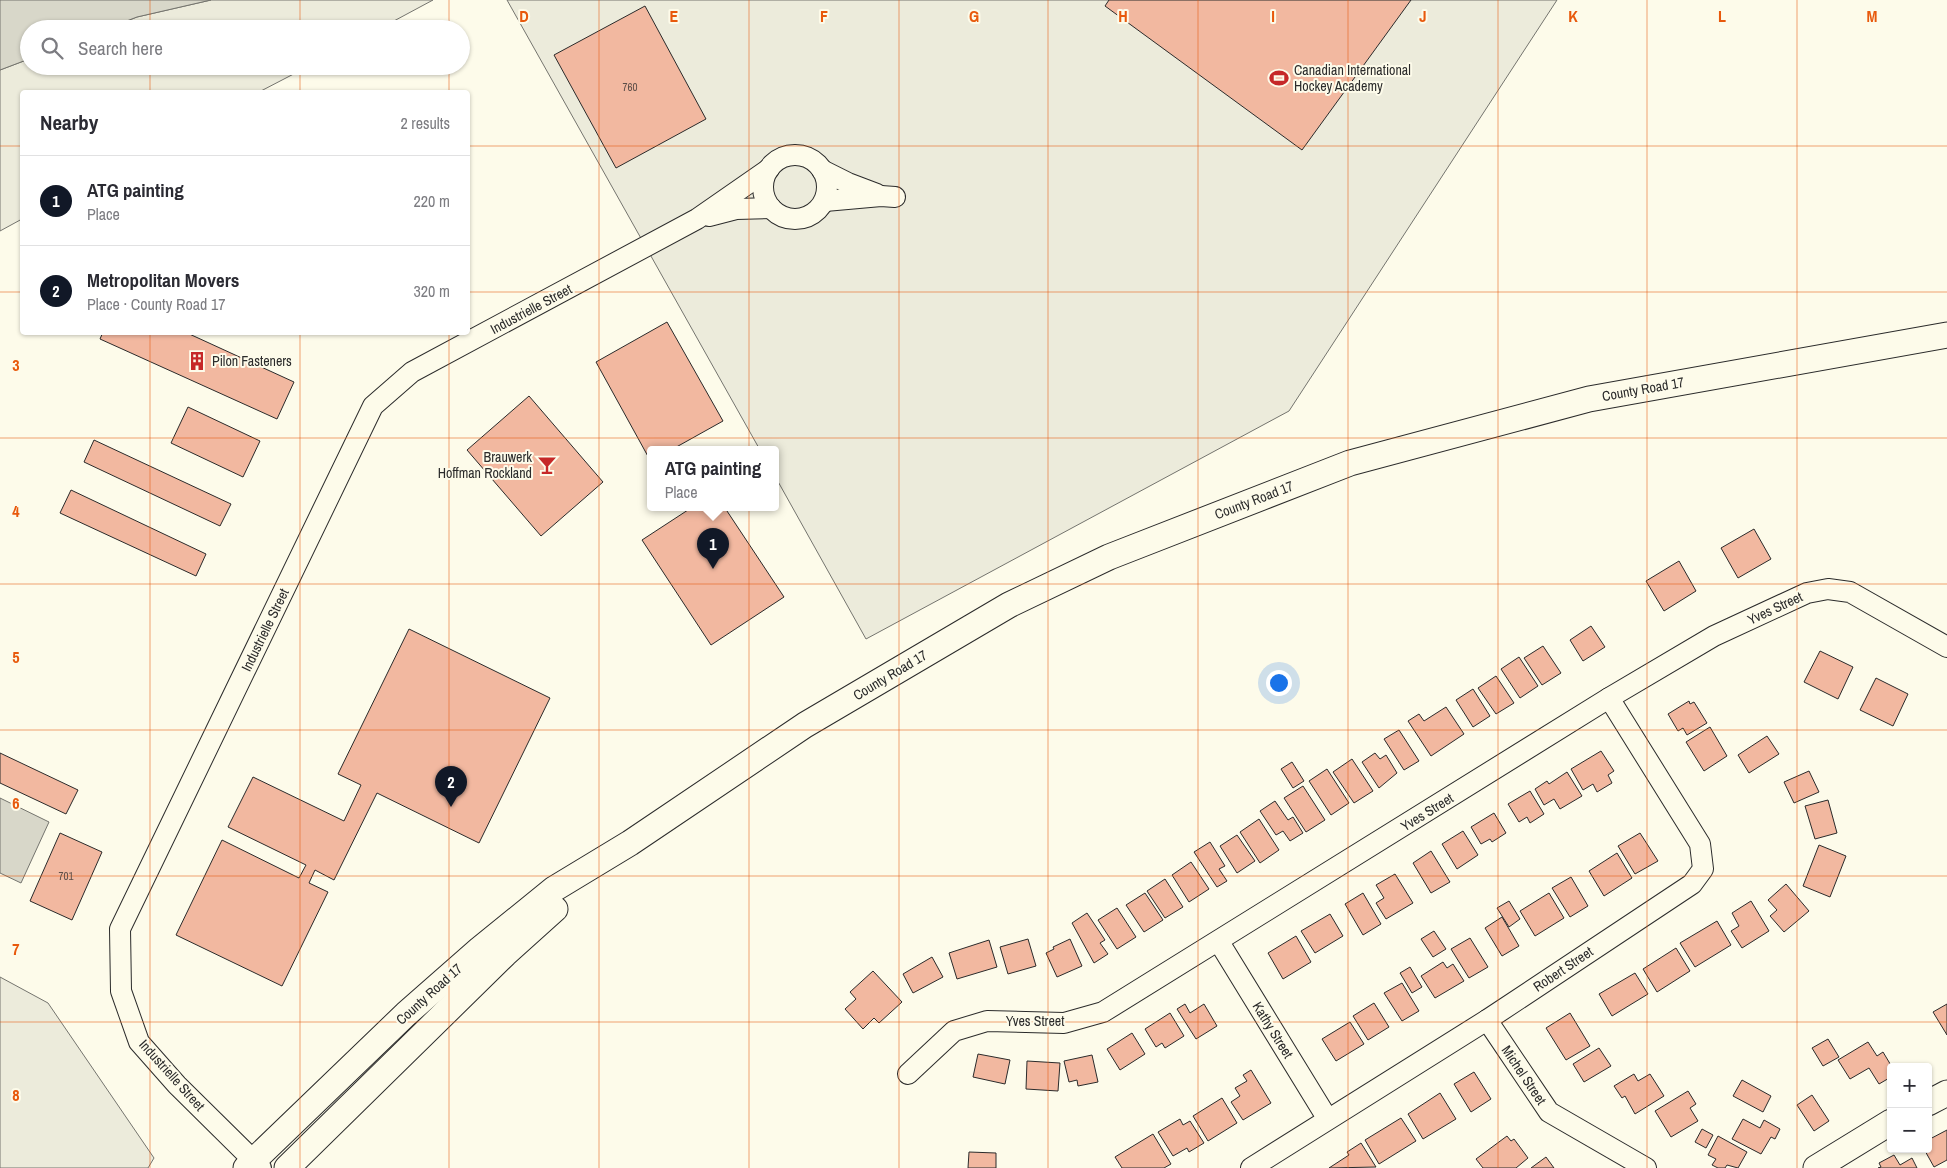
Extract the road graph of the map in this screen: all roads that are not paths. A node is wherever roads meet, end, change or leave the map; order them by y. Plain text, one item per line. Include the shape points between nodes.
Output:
1 (769, 169) junction
2 (822, 170) junction
3 (824, 200) junction
4 (771, 208) junction
5 (697, 219) junction
6 (1947, 335) edge
7 (1947, 647) edge
8 (1609, 698) junction
9 (630, 843) junction
10 (1219, 942) junction
11 (1488, 1020) junction
12 (908, 1074) dead end
13 (1947, 1093) edge
14 (1932, 1101) edge
15 (1327, 1118) junction
16 (1887, 1124) edge
17 (254, 1166) edge
18 (287, 1168) edge
19 (1251, 1168) edge
20 (1646, 1168) edge
21 (1816, 1168) edge

1 - 2 street, Industrielle Street via 785,157 796,155 806,157
1 - 4 street via 763,189
1 - 5 street, Industrielle Street
2 - 3 street via 827,190
2 - 3 street, Industrielle Street via 848,183 888,196
3 - 4 street, Industrielle Street via 814,212 800,219 789,218
4 - 5 street, Industrielle Street via 736,209
5 - 17 street, Industrielle Street via 412,372 373,406 178,805 120,929 121,991 139,1042
6 - 9 main road, County Road 17 via 1589,399 1331,470 1109,557 1009,605 805,725
7 - 8 street, Yves Street via 1850,592 1828,589 1807,593 1714,636
8 - 10 street, Yves Street
8 - 11 street, Robert Street via 1700,844 1703,869 1692,884
9 - 17 main road, County Road 17 via 554,889 480,950 406,1014
9 - 18 main road, County Road 17 via 505,954
10 - 12 street, Yves Street via 1103,1012 1064,1023 987,1021 954,1031
10 - 15 street, Kathy Street
11 - 15 street, Robert Street
11 - 20 street, Michel Street via 1549,1112
13 - 14 main road
15 - 19 street, Robert Street
16 - 21 main road

